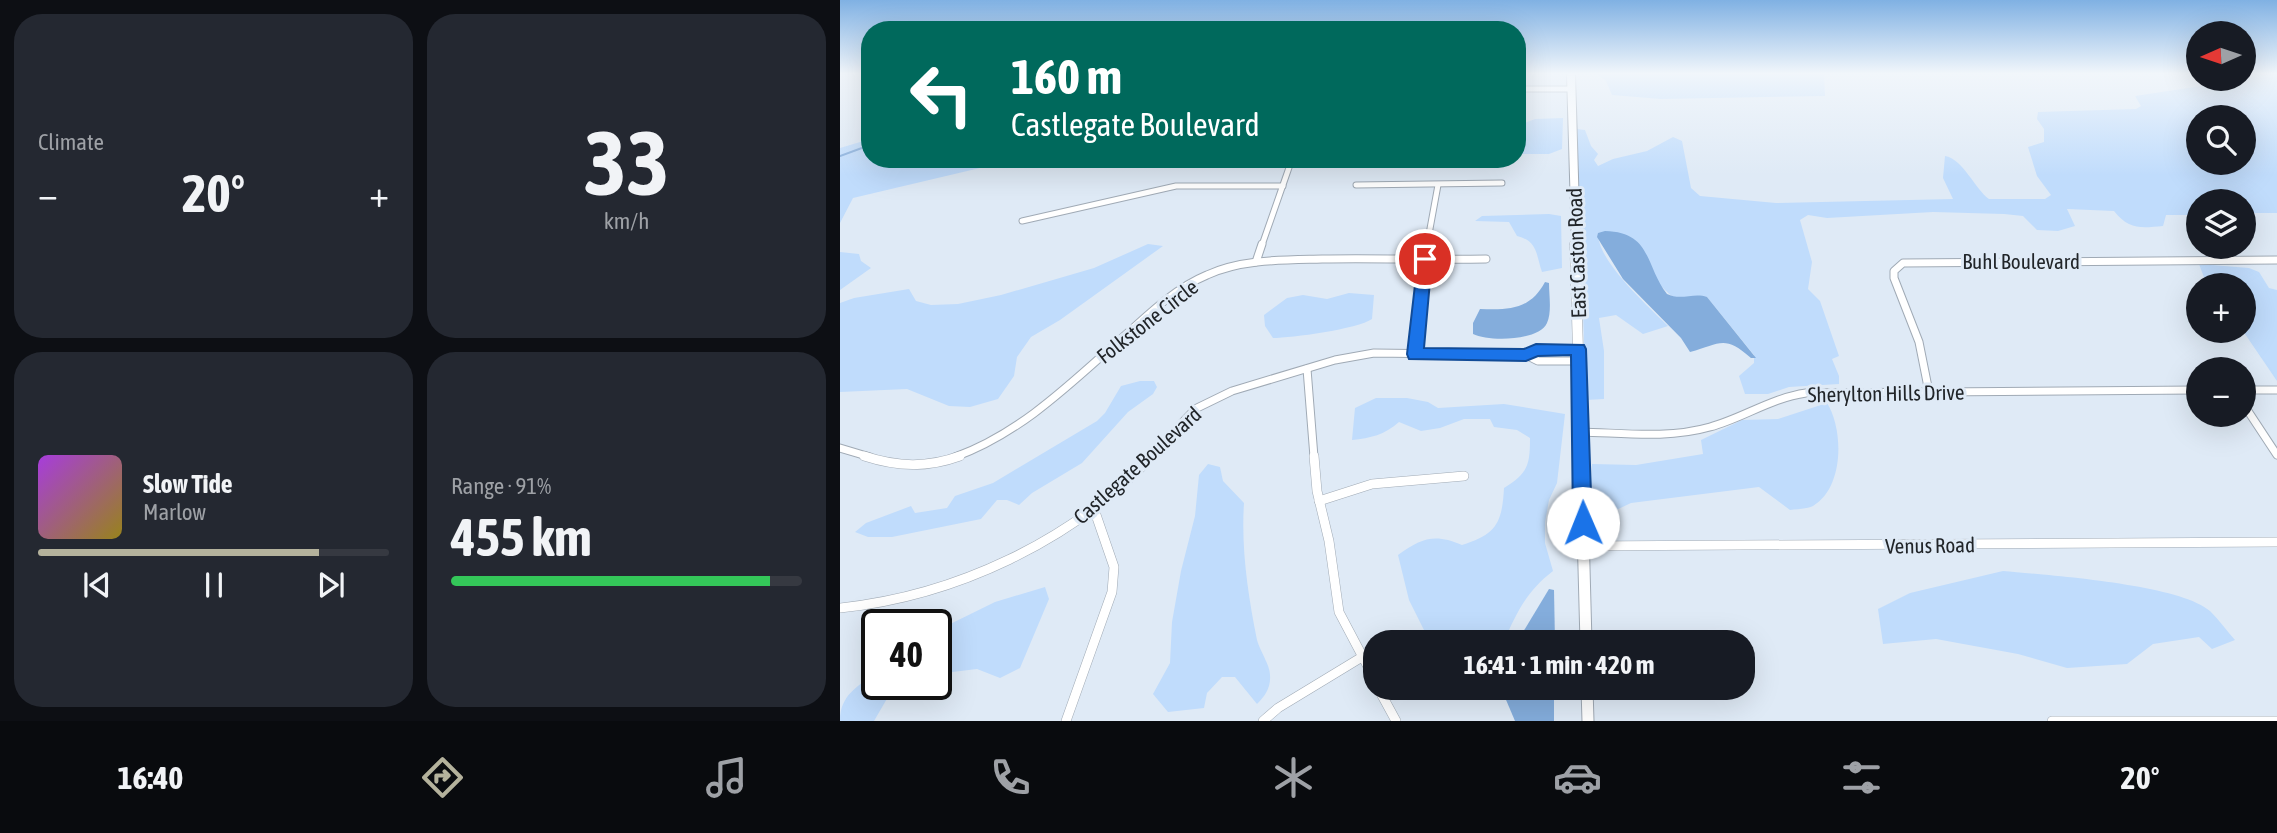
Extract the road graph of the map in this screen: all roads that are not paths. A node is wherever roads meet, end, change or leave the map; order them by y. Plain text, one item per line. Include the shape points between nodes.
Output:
1 (1572, 108) edge
2 (1289, 168) edge
3 (1502, 183) dead end
4 (1356, 185) dead end
5 (1438, 185) junction
6 (1283, 186) junction
7 (1022, 220) dead end
8 (1425, 259) junction
9 (1486, 259) dead end
10 (2277, 260) edge
11 (1256, 262) junction
12 (1578, 349) junction
13 (1415, 354) junction
14 (1526, 355) junction
15 (1578, 361) junction
16 (1307, 369) junction
17 (2186, 390) edge
18 (2256, 390) edge
19 (2277, 390) edge
20 (1929, 392) junction
21 (2256, 423) edge
22 (1581, 432) junction
23 (840, 448) edge
24 (2277, 455) edge
25 (1464, 476) dead end
26 (1319, 501) junction
27 (1094, 509) junction
28 (2277, 542) edge
29 (1583, 546) junction
30 (840, 608) edge
31 (1586, 630) edge
32 (1362, 657) joint
33 (1385, 700) edge
34 (1587, 700) edge
35 (1066, 721) edge
36 (1263, 721) edge
37 (1396, 721) edge
38 (1588, 721) edge
39 (2052, 721) edge
40 (2223, 721) edge
41 (2277, 721) edge

1 - 12 street, East Caston Road
2 - 6 street
3 - 5 street
4 - 5 street
5 - 8 street
6 - 7 street via 1175,186
6 - 11 street
8 - 9 street, Folkstone Circle
8 - 11 street, Folkstone Circle
8 - 13 street
10 - 20 street, Buhl Boulevard via 1903,263 1894,271 1894,278 1919,342
11 - 23 street, Folkstone Circle via 1214,271 1185,287 1050,402 985,445 912,466
12 - 14 street, Castlegate Boulevard via 1536,350
12 - 15 street, East Caston Road
13 - 14 street, Castlegate Boulevard
13 - 16 street, Castlegate Boulevard via 1374,353
14 - 15 street, Castlegate Boulevard via 1538,361
15 - 22 street, East Caston Road
16 - 26 street
16 - 27 street, Castlegate Boulevard via 1232,391 1195,409
17 - 20 street, Sherylton Hills Drive
18 - 19 street
20 - 22 street, Sherylton Hills Drive via 1790,394 1701,429
21 - 24 street
22 - 29 street, East Caston Road
25 - 26 street via 1375,482 1343,489
26 - 32 street via 1339,612
27 - 30 street, Castlegate Boulevard via 1015,555 943,586 877,604
27 - 35 street via 1114,567 1112,592
28 - 29 street, Venus Road
29 - 31 street, East Caston Road
32 - 36 street
33 - 37 street
34 - 38 street
39 - 40 street
40 - 41 street

